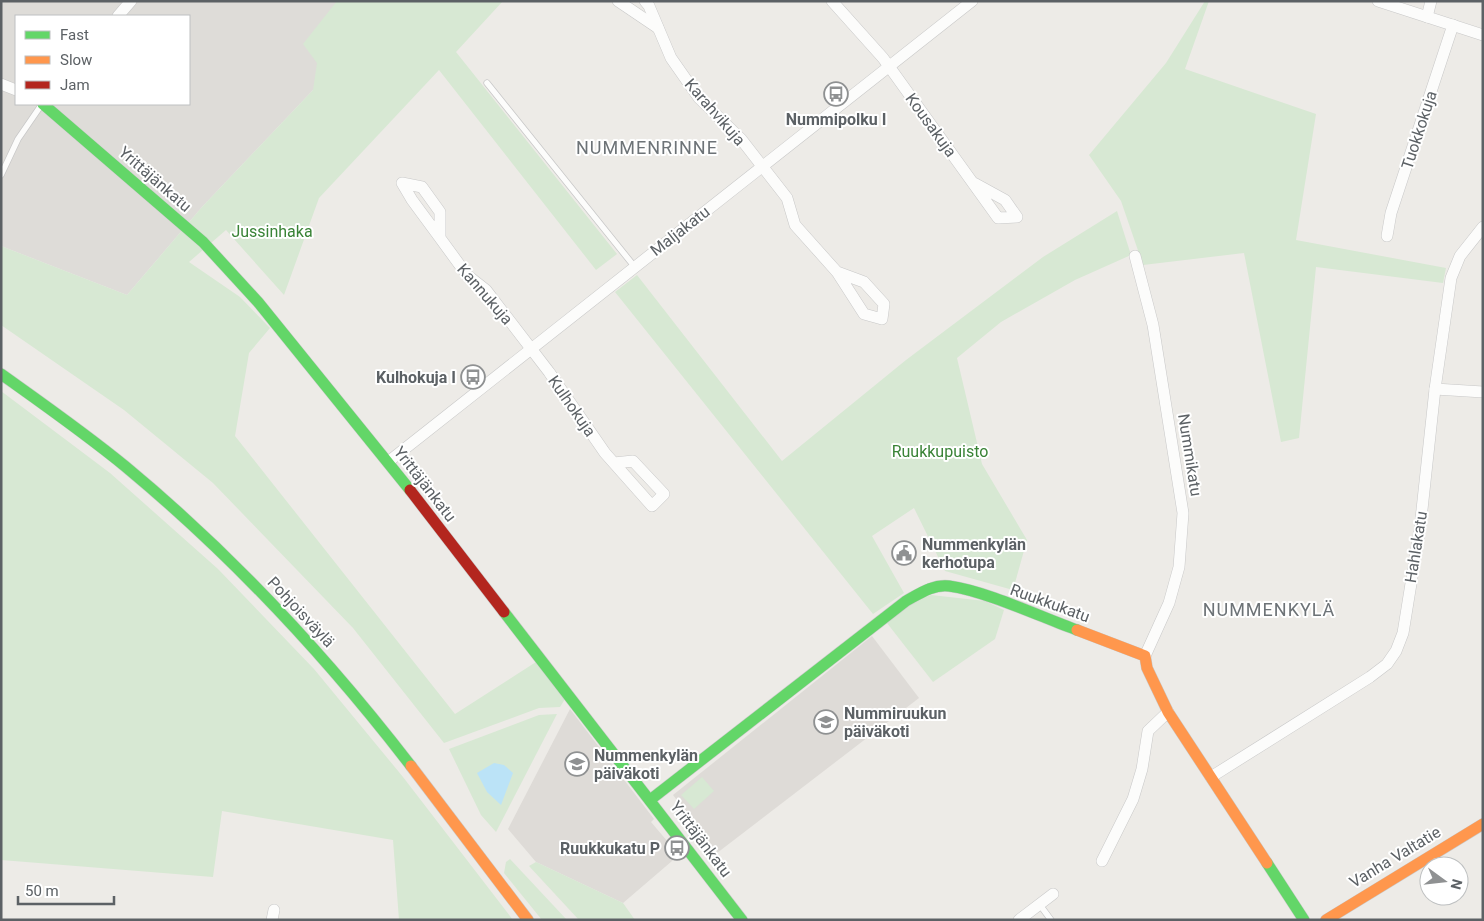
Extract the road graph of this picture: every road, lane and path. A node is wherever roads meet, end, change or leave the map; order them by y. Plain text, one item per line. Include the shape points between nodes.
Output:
1 (131, 1) edge
2 (618, 1) edge
3 (645, 1) edge
4 (832, 1) edge
5 (972, 1) edge
6 (1378, 1) edge
7 (1431, 1) edge
8 (119, 15) edge
9 (1427, 17) junction
10 (1453, 25) junction
11 (658, 28) junction
12 (1483, 35) edge
13 (888, 66) junction
14 (487, 82) dead end
15 (1, 84) edge
16 (15, 90) edge
17 (42, 105) edge
18 (44, 105) edge
19 (762, 166) junction
20 (1, 175) edge
21 (974, 183) dead end
22 (1483, 227) edge
23 (1387, 236) dead end
24 (440, 238) junction
25 (1135, 256) dead end
26 (634, 266) junction
27 (836, 272) junction
28 (531, 349) junction
29 (1, 374) edge
30 (1435, 389) junction
31 (1483, 392) edge
32 (388, 462) junction
33 (614, 463) dead end
34 (1145, 656) junction
35 (1168, 712) junction
36 (1211, 777) junction
37 (650, 800) junction
38 (1483, 824) edge
39 (1102, 861) dead end
40 (1053, 894) dead end
41 (1040, 905) junction
42 (1302, 917) edge
43 (528, 920) edge
44 (742, 920) edge
45 (1019, 920) edge
46 (1051, 920) edge
47 (1326, 920) edge

1 - 8 street
2 - 11 street
3 - 11 street, Karahvikuja
4 - 13 street, Kousakuja
5 - 13 street, Maljakatu
6 - 9 street
7 - 9 street
9 - 10 street
10 - 12 street
10 - 23 street, Tuokkokuja
11 - 19 street, Karahvikuja via 671,58 699,98
13 - 19 street, Maljakatu
13 - 21 street, Kousakuja
14 - 26 lane
15 - 16 street
17 - 20 lane via 18,139
18 - 32 street, Yrittäjänkatu via 210,249 258,302
19 - 26 street, Maljakatu
19 - 27 street, Karahvikuja via 787,198 795,225
22 - 30 street, Hahlakatu via 1460,256 1451,278
24 - 24 street, Kannukuja via 440,212 422,187 402,183
24 - 28 street, Kannukuja via 467,275 486,290
25 - 34 street, Nummikatu via 1153,325 1183,513 1183,540 1176,576 1169,602
26 - 28 street, Maljakatu
27 - 27 street, Karahvikuja via 864,314 882,320 884,304 864,282
28 - 32 street, Maljakatu
28 - 33 street, Kulhokuja
29 - 43 street, Pohjoisväylä via 125,467 258,588 369,712
30 - 31 street
30 - 36 street, Hahlakatu via 1420,528 1404,633 1396,652 1370,677
32 - 37 street, Yrittäjänkatu
34 - 35 street via 1147,668
34 - 37 street, Ruukkukatu via 985,596 948,586 928,589 898,607
35 - 36 street
35 - 39 street via 1148,731 1133,799
36 - 42 street
37 - 44 street, Yrittäjänkatu
38 - 47 street, Vanha Valtatie
40 - 41 street
41 - 45 street
41 - 46 lane

